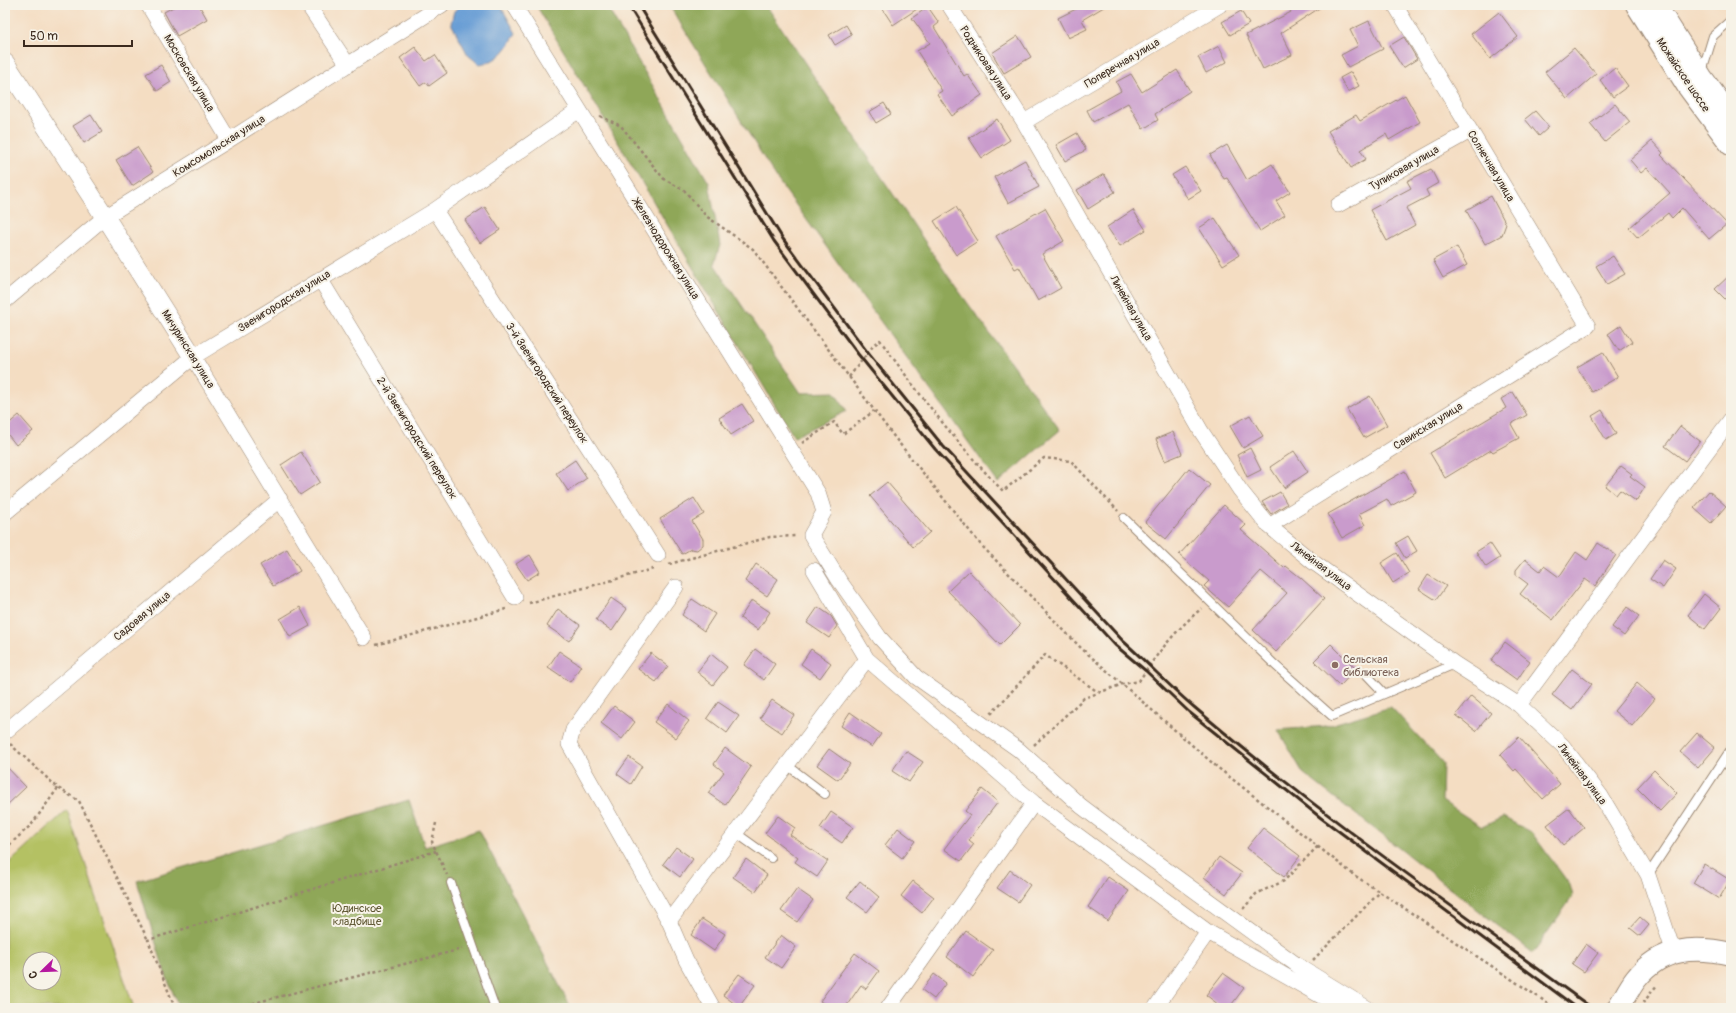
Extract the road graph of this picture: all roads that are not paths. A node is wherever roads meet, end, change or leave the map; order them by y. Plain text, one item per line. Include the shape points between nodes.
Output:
1 (148, 5) edge
2 (308, 5) edge
3 (442, 5) edge
4 (514, 5) edge
5 (949, 5) edge
6 (1220, 5) edge
7 (1395, 5) edge
8 (1637, 5) edge
9 (1655, 5) edge
10 (1731, 20) edge
11 (5, 63) edge
12 (348, 65) junction
13 (1701, 77) junction
14 (579, 110) junction
15 (1731, 118) edge
16 (1024, 122) junction
17 (1470, 131) junction
18 (229, 140) junction
19 (1731, 144) edge
20 (1338, 205) dead end
21 (435, 210) junction
22 (105, 216) junction
23 (320, 279) junction
24 (5, 300) edge
25 (1588, 326) joint
26 (193, 357) junction
27 (1731, 419) edge
28 (280, 499) junction
29 (5, 513) edge
30 (1124, 518) road end
31 (1269, 526) junction
32 (659, 563) road end
33 (814, 570) dead end
34 (676, 587) dead end
35 (519, 603) road end
36 (364, 638) road end
37 (867, 659) junction
38 (1455, 664) junction
39 (1364, 672) dead end
40 (1384, 693) junction
41 (1519, 705) junction
42 (5, 732) edge
43 (1731, 749) edge
44 (787, 765) junction
45 (826, 794) dead end
46 (1034, 803) junction
47 (736, 833) junction
48 (771, 858) dead end
49 (1648, 875) junction
50 (451, 883) road end
51 (669, 921) junction
52 (1208, 932) junction
53 (1674, 953) junction
54 (1731, 954) edge
55 (495, 1008) edge
56 (713, 1008) edge
57 (888, 1008) edge
58 (1155, 1008) edge
59 (1342, 1008) edge
60 (1367, 1008) edge
61 (1618, 1008) edge

1 - 18 street, Московская улица
2 - 12 street
3 - 12 street, Комсомольская улица
4 - 14 street, Железнодорожная улица
5 - 16 street, Родниковая улица
6 - 16 street, Поперечная улица
7 - 17 street, Солнечная улица
8 - 19 main road, Можайское шоссе via 1688,86
9 - 13 main road, Можайское шоссе
10 - 13 lane via 1713,36
11 - 22 street, Мичуринская улица
12 - 18 street, Комсомольская улица
13 - 15 main road, Можайское шоссе
14 - 21 street, Звенигородская улица
14 - 60 street, Железнодорожная улица via 818,493 824,512 811,535 880,638 916,677 1024,755 1081,806 1234,920 1304,969
16 - 31 street, Линейная улица via 1201,431 1240,490
17 - 20 street, Тупиковая улица
17 - 25 street, Солнечная улица
18 - 22 street, Комсомольская улица
21 - 23 street, Звенигородская улица
21 - 32 street, 3-й Звенигородский переулок
22 - 24 street, Комсомольская улица
22 - 26 street, Мичуринская улица
23 - 26 street, Звенигородская улица
23 - 35 street, 2-й Звенигородский переулок
25 - 31 street, Савинская улица
26 - 28 street, Мичуринская улица
26 - 29 street, Звенигородская улица
27 - 41 street
28 - 36 street, Мичуринская улица
28 - 42 street, Садовая улица
30 - 40 lane via 1275,665 1332,716
31 - 38 street, Линейная улица via 1313,562
33 - 37 street
34 - 51 street via 573,730 569,744
37 - 44 street
37 - 46 street
38 - 40 lane
38 - 41 street, Линейная улица
39 - 40 lane
41 - 49 street, Линейная улица via 1563,746 1601,796
43 - 49 lane
44 - 45 lane
44 - 47 street
46 - 52 street
46 - 57 street
47 - 48 lane
47 - 51 street
49 - 53 street, Линейная улица
50 - 55 lane
51 - 56 street via 686,960
52 - 58 street
52 - 59 street
53 - 54 main road via 1696,949
53 - 61 main road via 1646,969 1636,979

